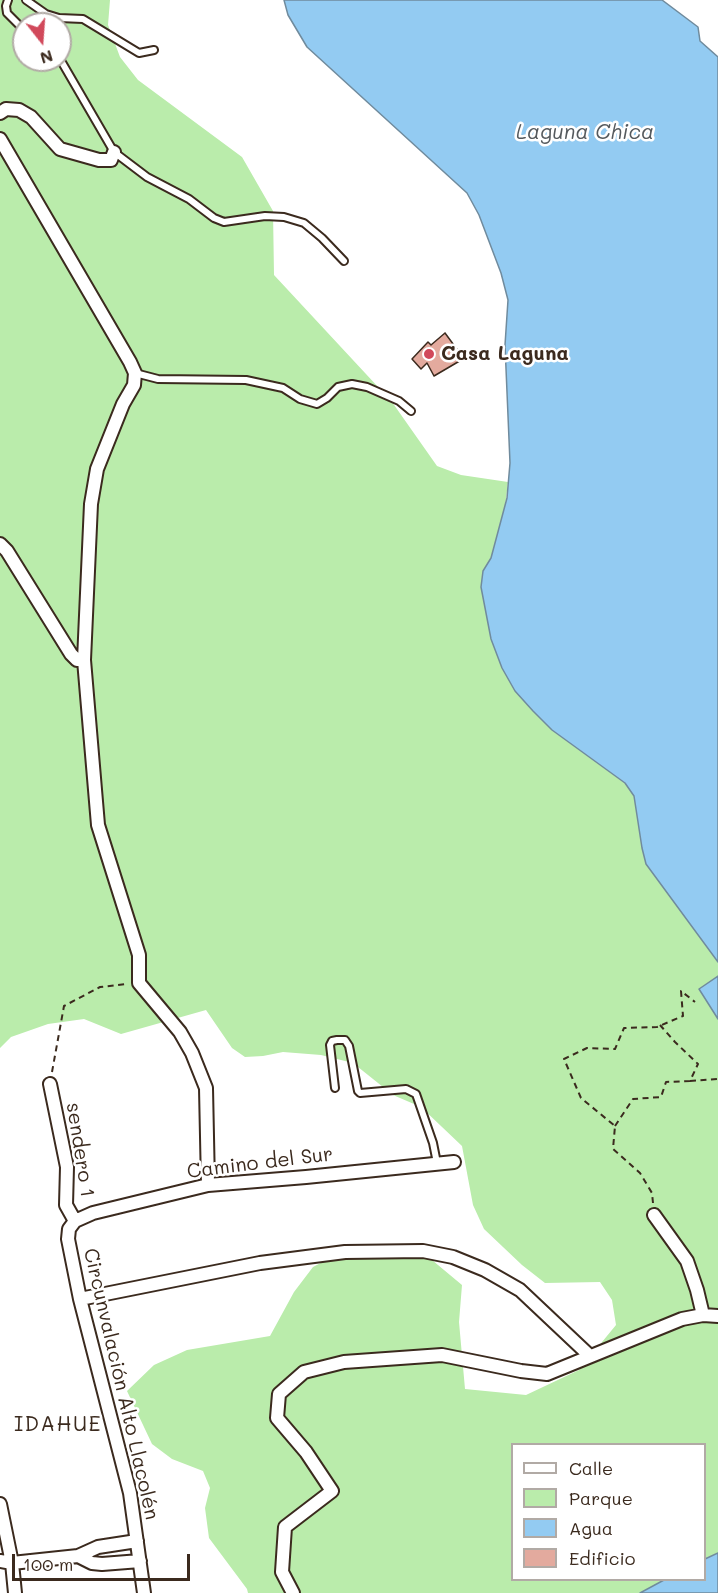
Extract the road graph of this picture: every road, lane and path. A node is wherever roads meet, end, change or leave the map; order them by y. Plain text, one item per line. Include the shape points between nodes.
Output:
1 (8, 0) edge
2 (26, 0) edge
3 (12, 18) edge
4 (154, 50) dead end
5 (68, 72) edge
6 (0, 113) edge
7 (0, 139) edge
8 (114, 152) junction
9 (344, 261) dead end
10 (135, 373) junction
11 (411, 411) dead end
12 (0, 544) edge
13 (84, 660) junction
14 (139, 983) junction
15 (695, 1002) dead end
16 (660, 1025) junction
17 (718, 1079) edge
18 (690, 1081) junction
19 (50, 1084) joint
20 (335, 1088) dead end
21 (615, 1126) junction
22 (454, 1161) dead end
23 (437, 1163) junction
24 (208, 1185) junction
25 (654, 1215) joint
26 (75, 1221) junction
27 (80, 1299) junction
28 (703, 1315) junction
29 (718, 1316) edge
30 (590, 1356) junction
31 (0, 1504) edge
32 (137, 1541) junction
33 (78, 1556) junction
34 (140, 1561) junction
35 (6, 1562) edge
36 (15, 1593) edge
37 (144, 1593) edge
38 (293, 1593) edge

1 - 3 lane via 7,13
2 - 4 lane via 46,14 83,19 140,53
5 - 8 lane
6 - 8 street via 6,109 19,110 31,117 60,149 99,160 111,160
7 - 10 street
8 - 9 lane via 147,177 224,222 265,216 304,223
10 - 11 lane via 158,379 246,380 283,388 317,404 338,387 352,384 399,401
10 - 13 street via 134,385 97,469 91,504
12 - 13 street via 71,654
13 - 14 street via 98,825 139,955
14 - 19 path via 100,987 64,1006
14 - 24 street via 180,1032 206,1088
15 - 16 path via 681,991 683,1016
16 - 18 path via 698,1064
16 - 21 path via 624,1028 615,1049 587,1048 564,1059 581,1098
17 - 18 path
18 - 21 path via 666,1082 661,1097 633,1099
19 - 26 street, sendero 1 via 67,1167 66,1205
20 - 23 lane via 330,1046 332,1041 345,1040 357,1091 406,1089 416,1094
21 - 25 path via 612,1149 640,1173 652,1193
22 - 23 street, Camino del Sur
23 - 24 street, Camino del Sur
24 - 26 street, Camino del Sur via 93,1212
25 - 28 street via 687,1261
26 - 27 street, Circunvalación Alto Llacolén via 68,1239
27 - 30 street via 260,1263 345,1252 423,1251 453,1257 520,1290
27 - 32 street, Circunvalación Alto Llacolén via 130,1492
28 - 29 street
28 - 30 street via 682,1319
30 - 38 street via 547,1374 442,1355 344,1362 304,1372 279,1394 278,1418 332,1491 285,1527 282,1572
31 - 35 street
32 - 33 street via 98,1547
32 - 34 street, Circunvalación Alto Llacolén
33 - 34 street via 102,1564
33 - 35 street
34 - 37 street, Circunvalación Alto Llacolén
35 - 36 street

